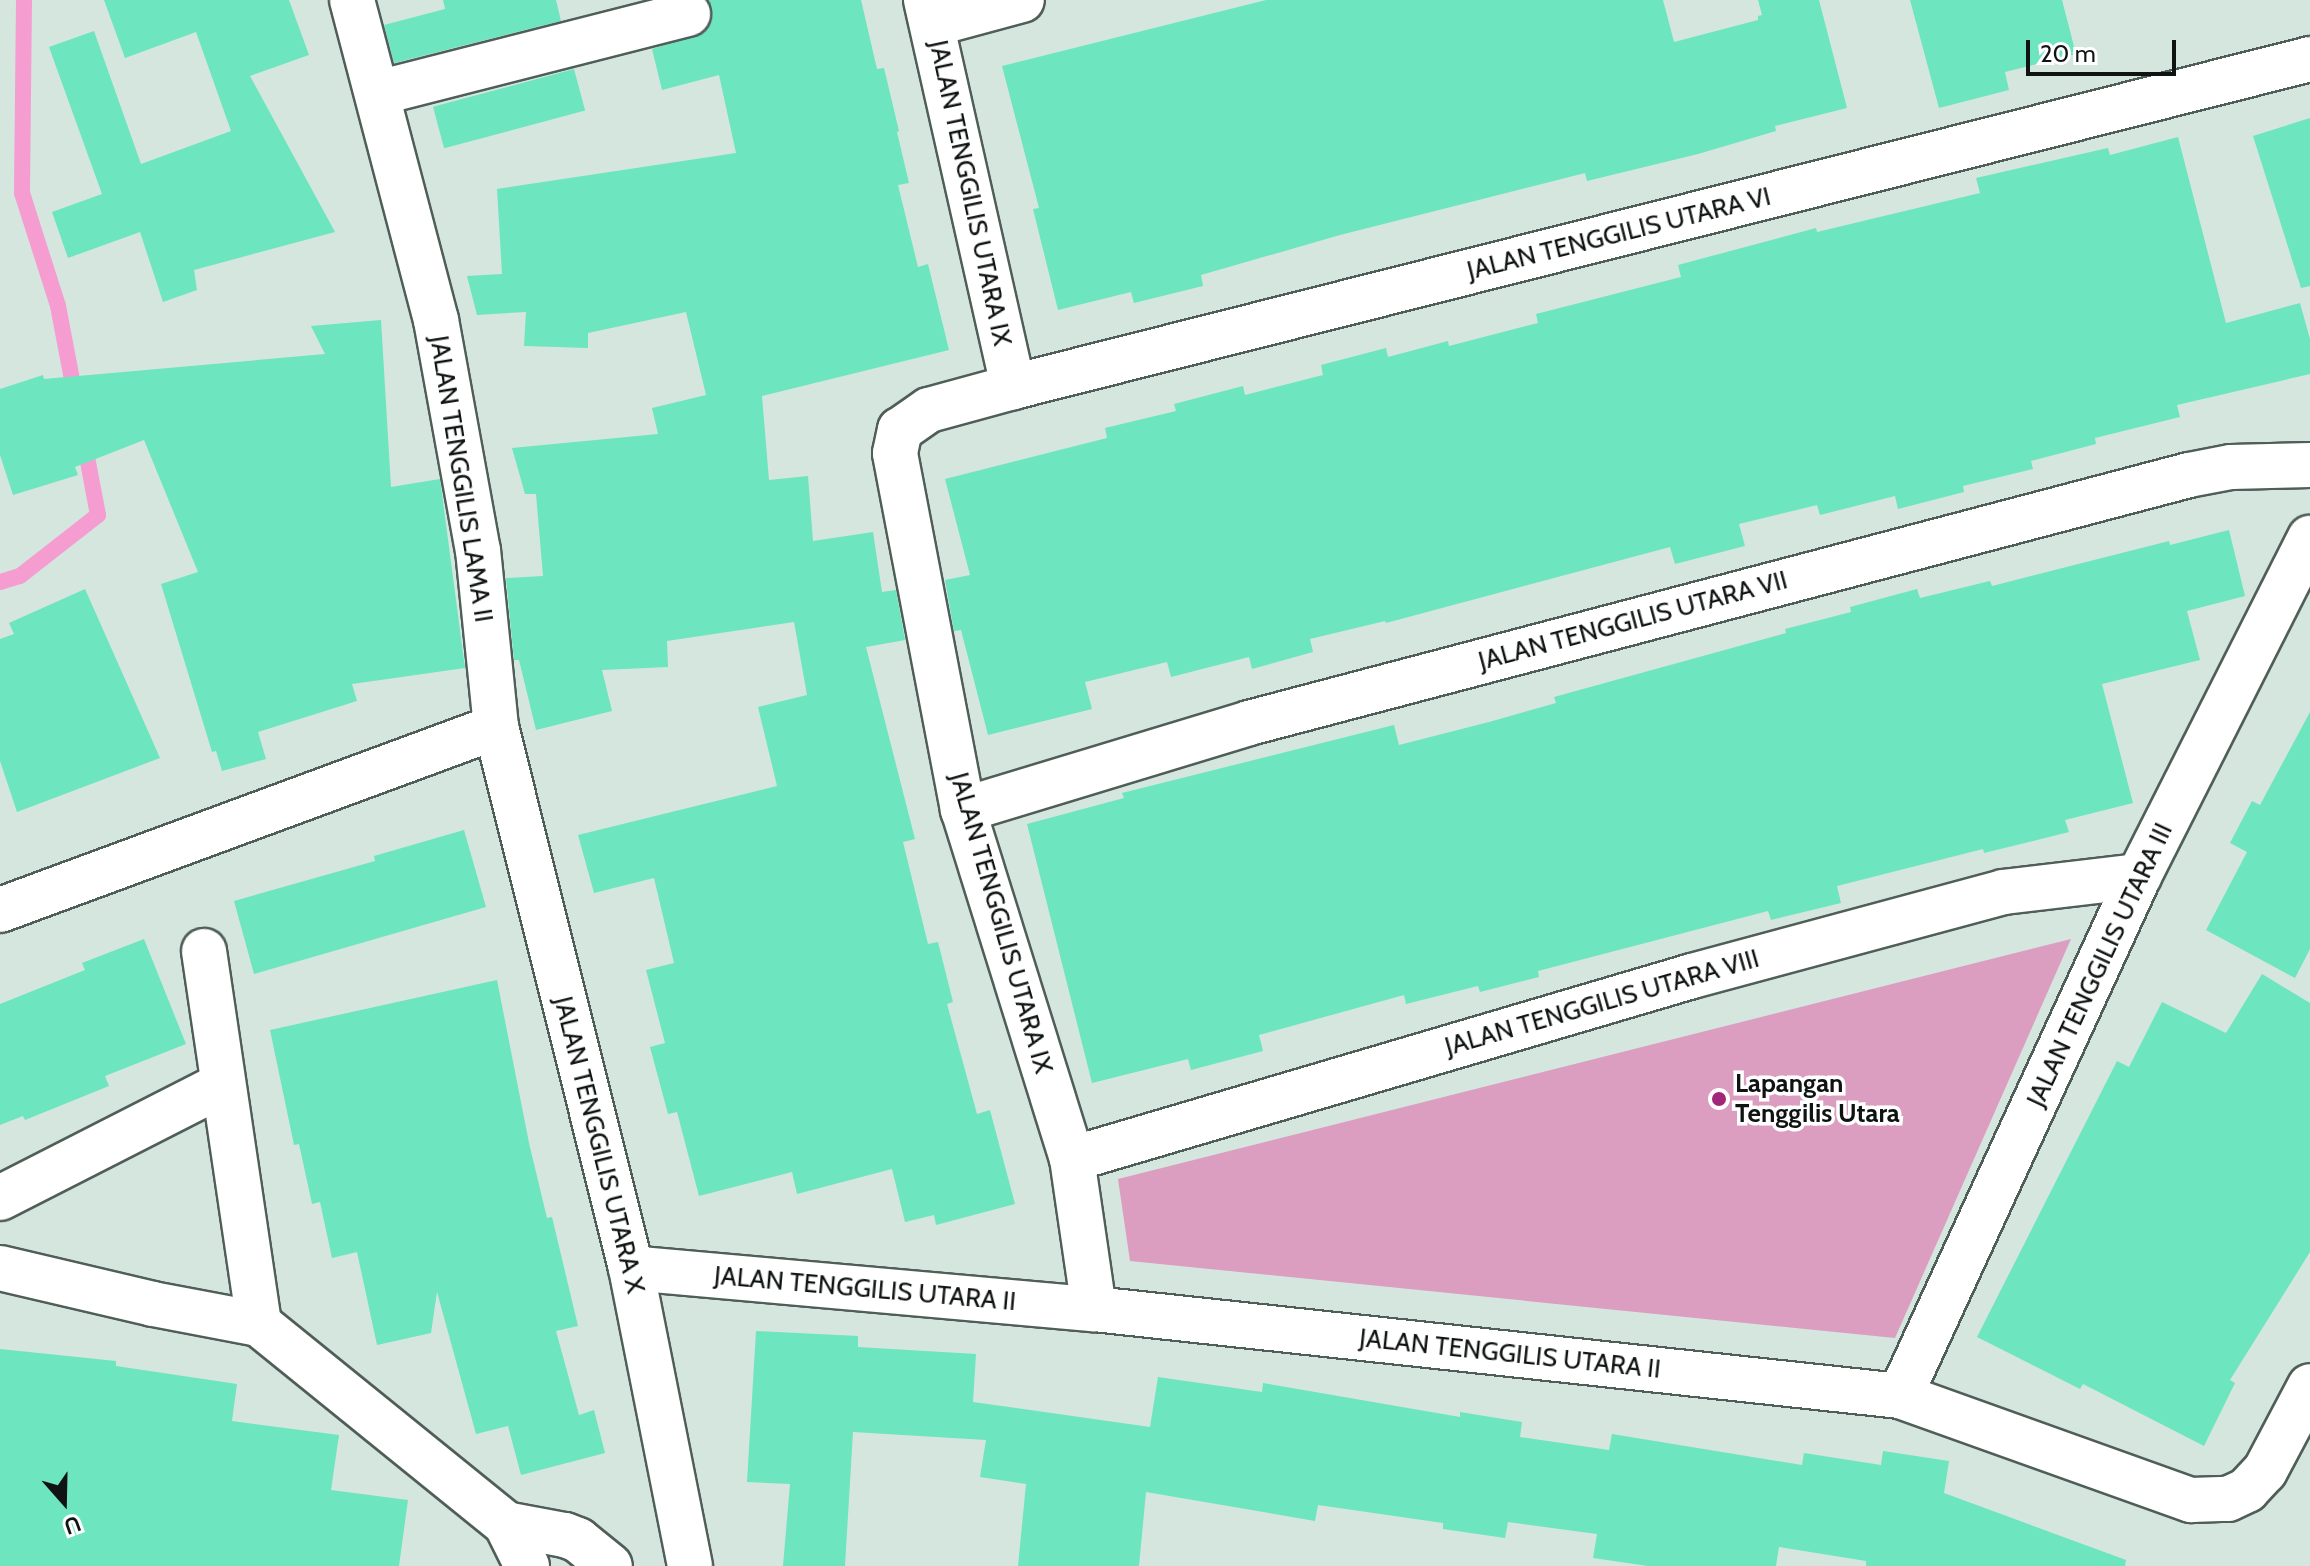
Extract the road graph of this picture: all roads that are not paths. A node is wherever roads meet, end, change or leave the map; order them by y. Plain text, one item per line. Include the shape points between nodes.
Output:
1 (352, 0) edge
2 (1022, 0) edge
3 (930, 12) edge
4 (688, 14) dead end
5 (2310, 59) edge
6 (378, 93) junction
7 (1013, 387) junction
8 (929, 410) joint
9 (2310, 465) edge
10 (2310, 538) edge
11 (496, 727) junction
12 (963, 810) junction
13 (2139, 876) junction
14 (0, 910) edge
15 (204, 951) dead end
16 (222, 1085) junction
17 (1072, 1159) junction
18 (0, 1198) edge
19 (0, 1268) edge
20 (631, 1268) junction
21 (1094, 1309) junction
22 (259, 1324) junction
23 (2310, 1386) edge
24 (1900, 1396) junction
25 (506, 1524) junction
26 (527, 1566) edge
27 (610, 1566) edge
28 (690, 1566) edge

1 - 6 street, JALAN TENGGILIS LAMA II
2 - 3 street
3 - 7 street, JALAN TENGGILIS UTARA IX
4 - 6 street
5 - 7 street, JALAN TENGGILIS UTARA VI
6 - 11 street, JALAN TENGGILIS LAMA II via 436,320 454,414 478,550
7 - 8 street, JALAN TENGGILIS UTARA VI
8 - 12 street, JALAN TENGGILIS UTARA IX via 900,430 895,453
9 - 12 street, JALAN TENGGILIS UTARA VII via 2231,467 2189,475 1249,723
10 - 13 street, JALAN TENGGILIS UTARA III
11 - 14 street
11 - 20 street, JALAN TENGGILIS UTARA X
12 - 17 street, JALAN TENGGILIS UTARA IX
13 - 17 street, JALAN TENGGILIS UTARA VIII via 2003,892 1692,976
13 - 24 street, JALAN TENGGILIS UTARA III
15 - 16 street
16 - 18 street
16 - 22 street
17 - 21 street, JALAN TENGGILIS UTARA IX
19 - 22 street
20 - 21 street, JALAN TENGGILIS UTARA II
20 - 28 street, JALAN TENGGILIS UTARA X
21 - 24 street, JALAN TENGGILIS UTARA II
22 - 25 street
23 - 24 street, JALAN TENGGILIS UTARA II via 2265,1471 2247,1490 2212,1501 2191,1500
25 - 26 street
25 - 27 street via 565,1535

